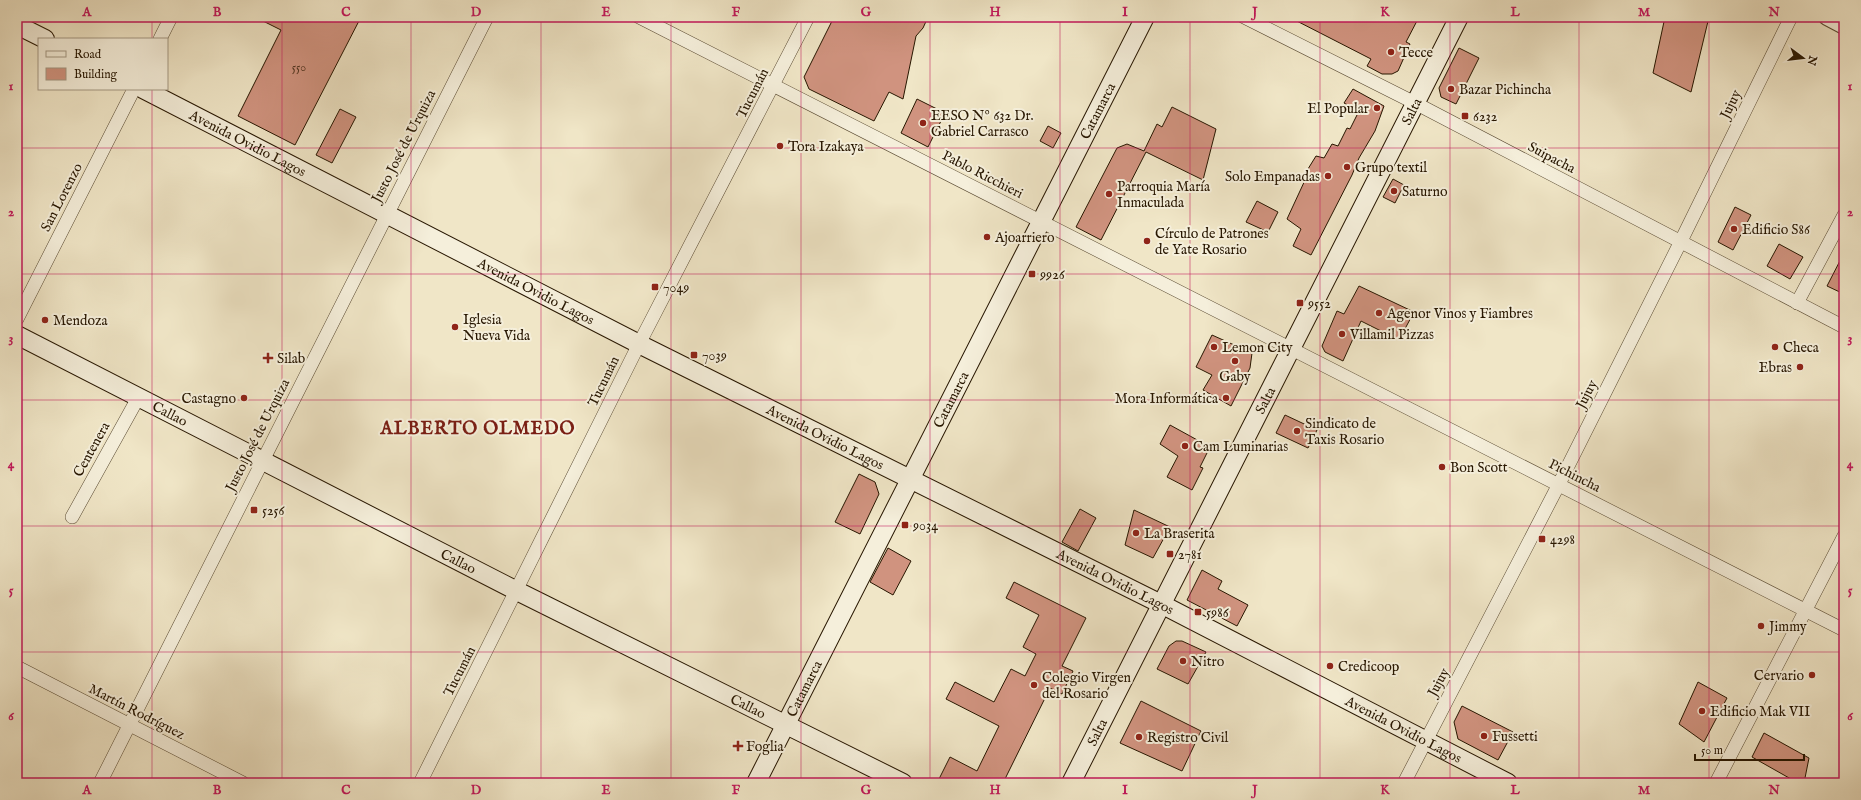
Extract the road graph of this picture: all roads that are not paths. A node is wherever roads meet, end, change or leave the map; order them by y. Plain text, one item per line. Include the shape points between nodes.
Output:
1 (171, 17) edge
2 (487, 17) edge
3 (639, 17) edge
4 (808, 17) edge
5 (1145, 17) edge
6 (1244, 17) edge
7 (1459, 17) edge
8 (1791, 17) edge
9 (1827, 17) edge
10 (656, 21) edge
11 (17, 25) edge
12 (1844, 26) edge
13 (43, 38) edge
14 (160, 38) edge
15 (774, 86) junction
16 (133, 90) edge
17 (145, 90) edge
18 (1415, 103) junction
19 (387, 213) junction
20 (1844, 214) edge
21 (1041, 222) junction
22 (1680, 243) junction
23 (1797, 303) junction
24 (17, 319) edge
25 (1844, 327) edge
26 (17, 335) edge
27 (639, 344) junction
28 (1291, 348) junction
29 (138, 398) junction
30 (261, 461) junction
31 (910, 479) junction
32 (1559, 484) junction
33 (72, 517) dead end
34 (1844, 536) edge
35 (517, 591) junction
36 (1161, 604) junction
37 (1806, 610) junction
38 (1844, 630) edge
39 (17, 667) edge
40 (129, 724) junction
41 (786, 725) junction
42 (1425, 741) junction
43 (100, 783) edge
44 (243, 783) edge
45 (420, 783) edge
46 (756, 783) edge
47 (903, 783) edge
48 (1071, 783) edge
49 (1404, 783) edge
50 (1508, 783) edge
51 (1716, 783) edge

1 - 14 street
2 - 19 street, Justo José de Urquiza
3 - 10 street, Pablo Ricchieri
4 - 15 street, Tucumán
5 - 21 main road, Catamarca
6 - 18 street, Suipacha
7 - 18 main road, Salta
8 - 22 street, Jujuy
9 - 12 street
10 - 15 street, Pablo Ricchieri
11 - 13 main road
15 - 21 street, Pablo Ricchieri
15 - 27 street, Tucumán
16 - 24 street, San Lorenzo
17 - 19 main road, Avenida Ovidio Lagos
18 - 22 street, Suipacha
18 - 28 main road, Salta
19 - 27 main road, Avenida Ovidio Lagos
19 - 30 street, Justo José de Urquiza
20 - 23 street
21 - 28 street, Pablo Ricchieri
21 - 31 main road, Catamarca
22 - 23 street, Suipacha
22 - 32 street, Jujuy
23 - 25 street, Suipacha
26 - 29 main road, Callao
27 - 31 main road, Avenida Ovidio Lagos
27 - 35 street, Tucumán
28 - 32 street, Pichincha
28 - 36 main road, Salta
29 - 30 main road, Callao
29 - 33 street, Centenera
30 - 35 main road, Callao
30 - 40 street, Justo José de Urquiza
31 - 36 main road, Avenida Ovidio Lagos
31 - 41 main road, Catamarca
32 - 37 street, Pichincha
32 - 42 street, Jujuy
34 - 37 street
35 - 41 main road, Callao
35 - 45 street, Tucumán
36 - 42 main road, Avenida Ovidio Lagos
36 - 48 main road, Salta
37 - 38 street, Pichincha
37 - 51 street
39 - 40 street, Martín Rodríguez
40 - 43 street, Justo José de Urquiza
40 - 44 street, Martín Rodríguez
41 - 46 main road, Catamarca
41 - 47 main road, Callao
42 - 49 street, Jujuy
42 - 50 main road, Avenida Ovidio Lagos

